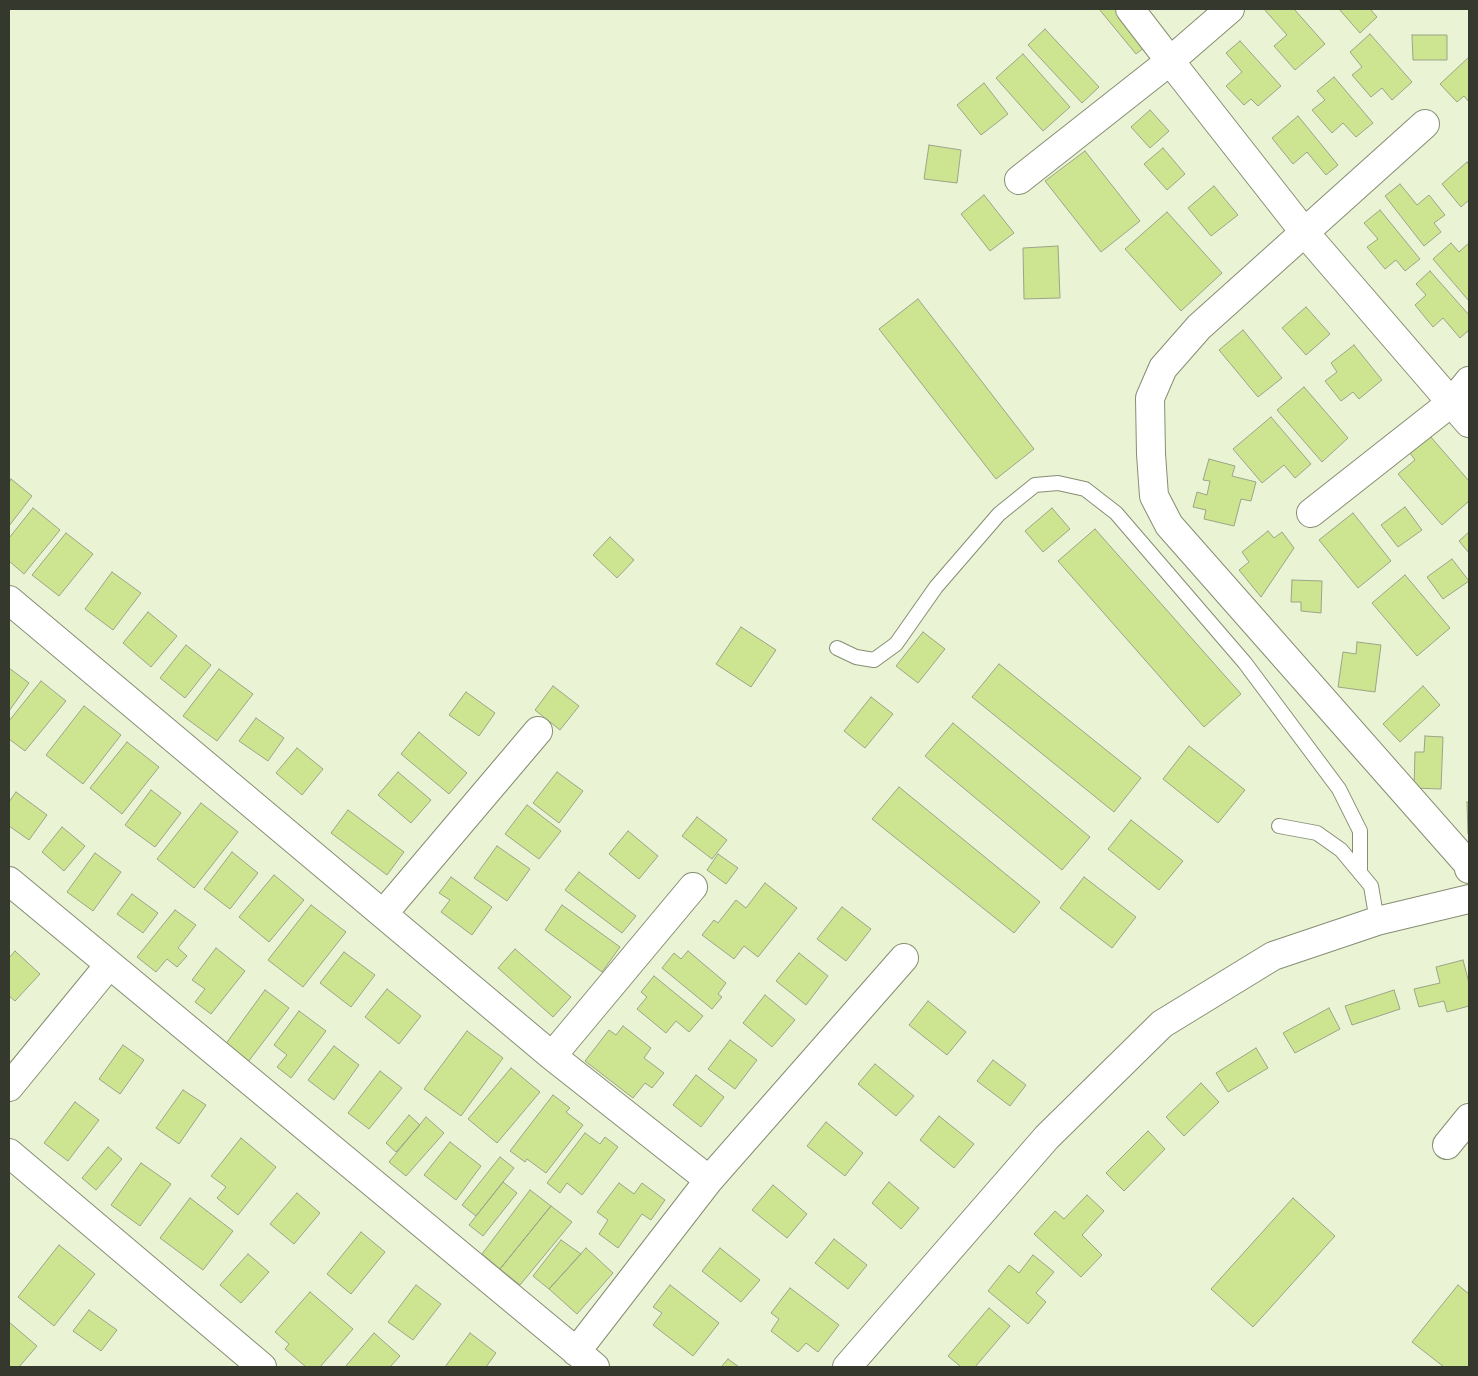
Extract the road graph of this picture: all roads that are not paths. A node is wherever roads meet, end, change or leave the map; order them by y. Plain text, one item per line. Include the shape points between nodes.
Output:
1 (1130, 9) edge
2 (1230, 9) edge
3 (1170, 61) junction
4 (1425, 124) dead end
5 (1018, 180) dead end
6 (1305, 233) junction
7 (1469, 381) edge
8 (1461, 412) edge
9 (1311, 513) dead end
10 (9, 600) edge
11 (837, 648) dead end
12 (538, 731) dead end
13 (1279, 826) dead end
14 (1469, 869) edge
15 (1360, 873) junction
16 (9, 881) edge
17 (693, 888) dead end
18 (1469, 899) edge
19 (383, 914) junction
20 (1377, 921) junction
21 (904, 958) dead end
22 (109, 965) junction
23 (552, 1056) junction
24 (9, 1086) edge
25 (1469, 1118) edge
26 (1447, 1145) dead end
27 (9, 1153) edge
28 (710, 1180) junction
29 (586, 1360) edge
30 (262, 1367) edge
31 (847, 1367) edge

1 - 3 street
2 - 3 street
3 - 5 street
3 - 6 street
4 - 6 street
6 - 8 street
6 - 14 street via 1199,327 1163,368 1150,398 1154,496 1169,525 1468,864
7 - 8 street
8 - 9 street
10 - 19 street
11 - 15 lane via 856,657 874,660 896,644 942,580 999,514 1035,485 1058,483 1085,489 1116,513 1245,663 1340,789 1360,831
12 - 19 street
13 - 15 lane via 1317,832 1341,850
15 - 20 lane via 1371,886
16 - 22 street
17 - 23 street
18 - 20 street
19 - 23 street
20 - 31 street via 1273,956 1162,1024 1048,1137
21 - 28 street
22 - 24 street
22 - 29 street
23 - 28 street
25 - 26 street
27 - 30 street
28 - 29 street

